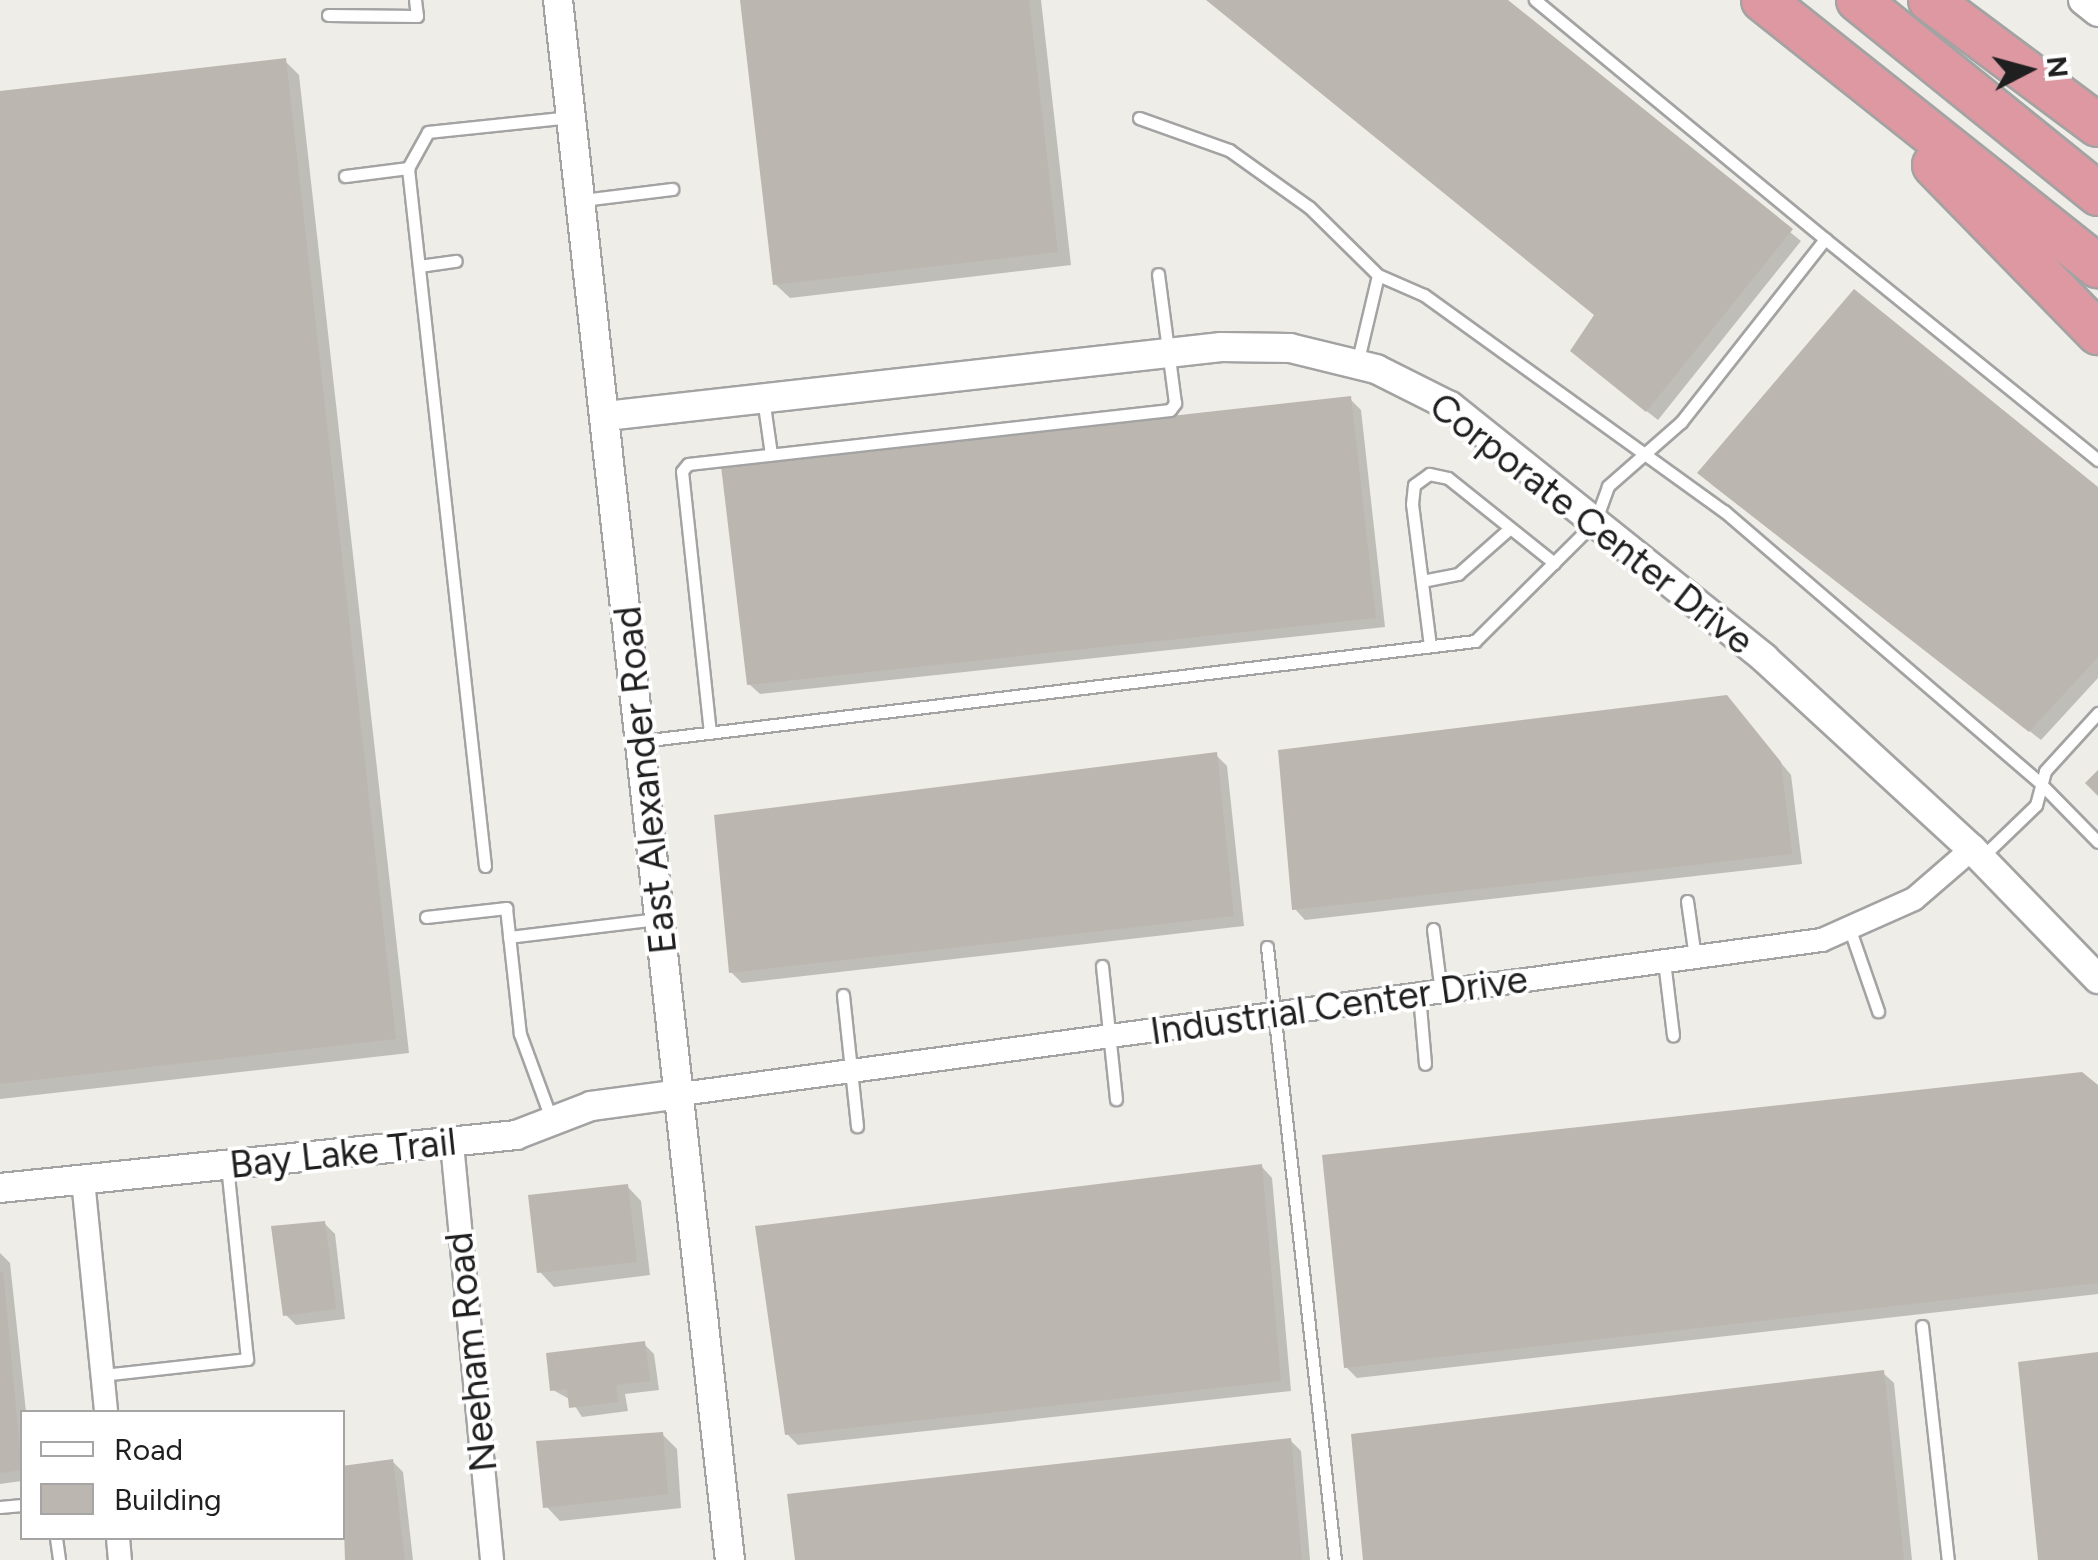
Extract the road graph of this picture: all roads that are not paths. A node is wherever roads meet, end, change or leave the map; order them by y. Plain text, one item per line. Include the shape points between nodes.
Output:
1 (416, 0) edge
2 (558, 0) edge
3 (1535, 0) edge
4 (1763, 0) edge
5 (1858, 0) edge
6 (1930, 0) edge
7 (2083, 0) edge
8 (2098, 12) edge
9 (328, 15) dead end
10 (1808, 36) junction
11 (572, 116) junction
12 (1139, 118) dead end
13 (2098, 125) edge
14 (408, 168) junction
15 (345, 176) dead end
16 (672, 190) dead end
17 (2098, 194) edge
18 (582, 200) junction
19 (1825, 239) junction
20 (456, 261) dead end
21 (419, 266) junction
22 (2098, 266) edge
23 (1158, 274) dead end
24 (1378, 275) junction
25 (2098, 333) edge
26 (1167, 353) junction
27 (1357, 364) junction
28 (764, 398) junction
29 (606, 416) junction
30 (1639, 453) junction
31 (770, 454) junction
32 (2098, 460) edge
33 (1594, 522) junction
34 (1510, 528) junction
35 (1554, 563) junction
36 (1422, 581) junction
37 (1430, 646) junction
38 (2098, 713) edge
39 (710, 733) junction
40 (641, 741) junction
41 (2041, 784) junction
42 (2098, 842) edge
43 (1977, 854) junction
44 (485, 866) dead end
45 (1688, 901) dead end
46 (426, 917) dead end
47 (661, 918) junction
48 (1432, 929) dead end
49 (1850, 930) junction
50 (509, 937) junction
51 (1266, 947) dead end
52 (1695, 957) junction
53 (1664, 961) junction
54 (1102, 966) dead end
55 (2098, 980) edge
56 (1430, 993) junction
57 (843, 994) dead end
58 (1878, 1011) dead end
59 (1271, 1015) junction
60 (1673, 1035) dead end
61 (1110, 1037) junction
62 (1424, 1064) dead end
63 (851, 1073) junction
64 (681, 1094) junction
65 (1116, 1099) dead end
66 (552, 1122) junction
67 (856, 1126) dead end
68 (452, 1144) junction
69 (227, 1166) junction
70 (83, 1180) junction
71 (0, 1188) edge
72 (1922, 1326) dead end
73 (102, 1375) junction
74 (106, 1410) edge
75 (492, 1560) edge
76 (730, 1560) edge
77 (1335, 1560) edge
78 (1948, 1560) edge

1 - 9 lane via 417,16
2 - 11 street, East Alexander Road
3 - 19 lane
4 - 10 highway
5 - 17 highway
6 - 13 highway
7 - 8 street
10 - 22 highway
10 - 25 highway
11 - 14 lane via 428,132
11 - 18 street, East Alexander Road
12 - 24 lane via 1228,150 1309,207
14 - 15 lane
14 - 21 lane
16 - 18 lane
18 - 29 street, East Alexander Road
19 - 30 lane via 1680,422
19 - 32 lane
20 - 21 lane
21 - 44 lane
23 - 26 lane
24 - 27 lane
24 - 30 lane via 1424,295
26 - 27 street, Corporate Center Drive via 1290,348
26 - 28 street, Corporate Center Drive
26 - 31 lane via 1176,403 1170,410
27 - 33 street, Corporate Center Drive via 1450,406
28 - 29 street, Corporate Center Drive
28 - 31 lane
29 - 40 street, East Alexander Road
30 - 33 lane via 1608,486
30 - 41 lane via 1724,511
31 - 39 lane via 688,464 682,471
33 - 35 lane
33 - 43 street, Corporate Center Drive via 1764,658
34 - 35 lane
34 - 36 lane via 1458,574
34 - 36 lane via 1448,478 1429,474 1414,486 1412,504
35 - 37 lane via 1475,641
36 - 37 lane
37 - 39 lane
38 - 41 lane via 2045,770
39 - 40 lane
40 - 47 street, East Alexander Road
41 - 42 lane
41 - 43 lane via 2036,805
43 - 49 street, Industrial Center Drive via 1914,899
43 - 55 street, Corporate Center Drive
45 - 52 lane
46 - 50 lane via 506,908
47 - 50 lane
47 - 64 street, East Alexander Road
48 - 56 lane
49 - 52 street, Industrial Center Drive
49 - 58 lane
50 - 66 lane via 520,1034
51 - 59 lane
52 - 53 street, Industrial Center Drive
53 - 56 street, Industrial Center Drive
53 - 60 lane
54 - 61 lane
56 - 59 street, Industrial Center Drive
56 - 62 lane
57 - 63 lane
59 - 61 street, Industrial Center Drive
59 - 77 lane
61 - 63 street, Industrial Center Drive
61 - 65 lane
63 - 64 street, Industrial Center Drive
63 - 67 lane
64 - 66 street, Bay Lake Trail via 591,1106
64 - 76 street, East Alexander Road
66 - 68 street, Bay Lake Trail
68 - 69 street, Bay Lake Trail
68 - 75 street, Neeham Road
69 - 70 street, Bay Lake Trail
69 - 73 lane via 247,1360
70 - 71 street, Bay Lake Trail
70 - 73 street
72 - 78 lane
73 - 74 street

